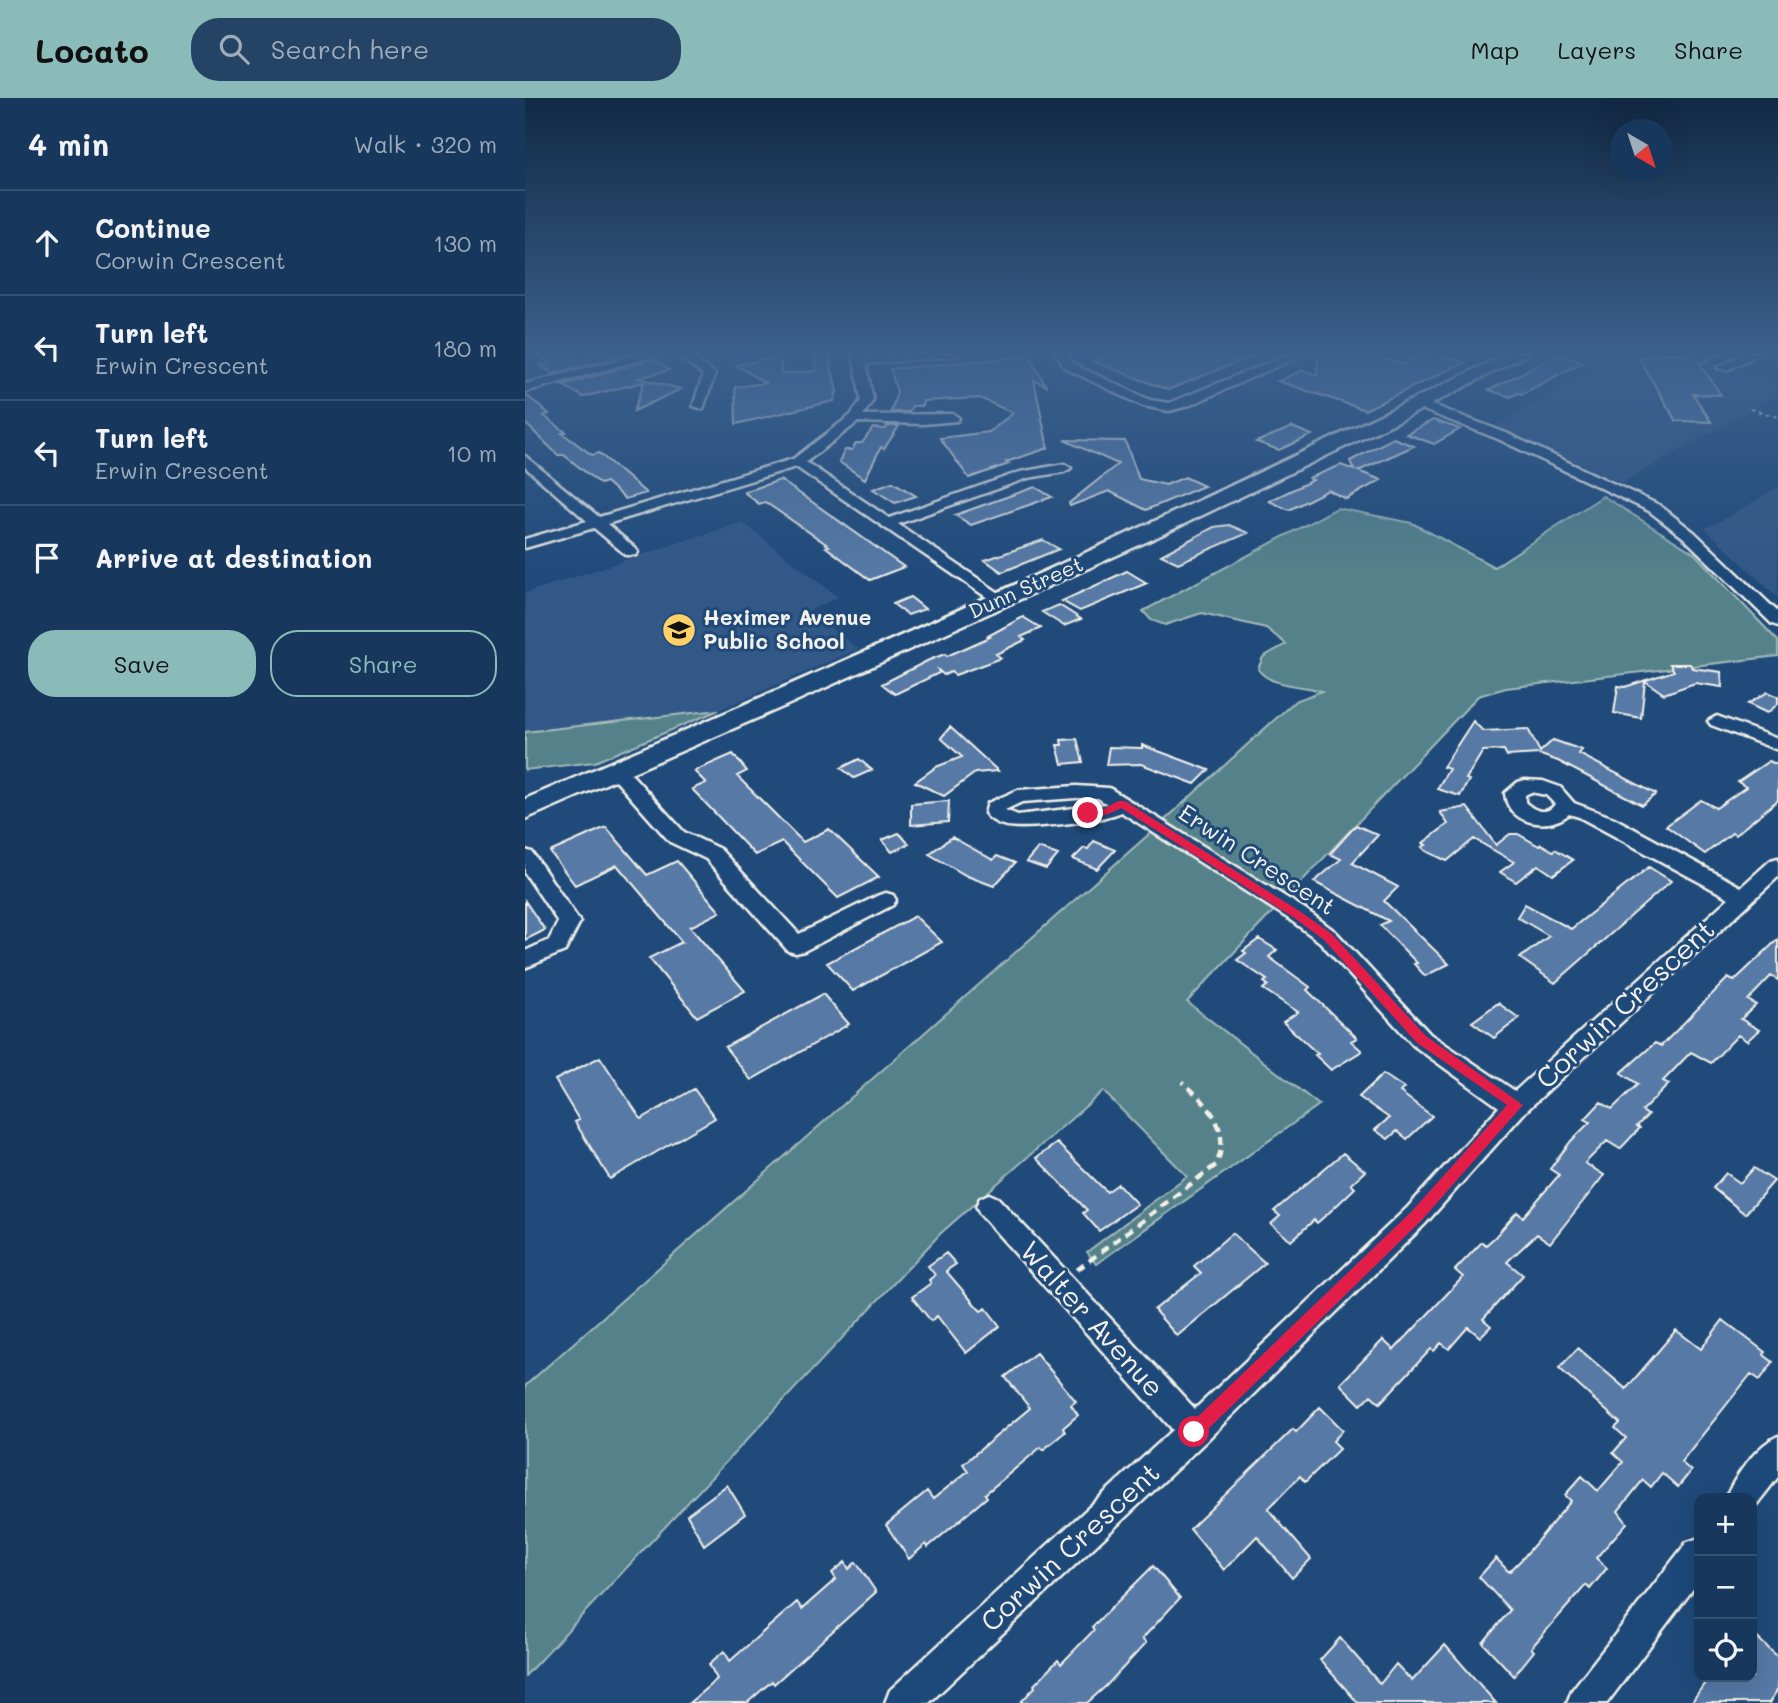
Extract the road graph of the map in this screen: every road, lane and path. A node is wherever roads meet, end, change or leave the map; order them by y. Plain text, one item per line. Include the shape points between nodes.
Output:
1 (842, 428) edge
2 (1369, 428) edge
3 (1481, 428) edge
4 (525, 460) edge
5 (798, 462) junction
6 (1064, 468) dead end
7 (596, 522) junction
8 (888, 523) junction
9 (525, 544) edge
10 (632, 552) dead end
11 (1000, 600) junction
12 (1778, 621) edge
13 (1717, 721) dead end
14 (1778, 745) edge
15 (617, 770) junction
16 (1122, 804) junction
17 (1564, 807) dead end
18 (525, 810) edge
19 (525, 856) edge
20 (1778, 864) edge
21 (1742, 897) junction
22 (886, 900) dead end
23 (525, 960) edge
24 (1182, 1082) dead end
25 (1516, 1105) junction
26 (989, 1206) dead end
27 (1061, 1284) junction
28 (1194, 1432) junction
29 (1778, 1452) edge
30 (1746, 1493) edge
31 (1697, 1556) edge
32 (903, 1703) edge
33 (1585, 1703) edge

1 - 5 street
2 - 11 street, Dunn Street
3 - 12 street via 1654,508 1689,535
4 - 7 street
5 - 7 street
5 - 8 street
6 - 8 street via 1025,475
7 - 9 street
7 - 10 street
8 - 11 street
11 - 15 street, Dunn Street
13 - 14 street
15 - 18 street, Dunn Street
15 - 22 street via 677,837 713,854 796,945
16 - 16 street, Erwin Crescent via 1102,792 1018,796 995,807 995,813 1018,821 1106,812
16 - 25 street, Erwin Crescent via 1328,937 1422,1040
17 - 21 street via 1607,821
19 - 23 street via 569,922 557,945
20 - 21 street, Corwin Crescent
21 - 25 street, Corwin Crescent
24 - 27 path via 1220,1122 1222,1156
25 - 28 street, Corwin Crescent via 1416,1216
26 - 27 street, Walter Avenue
27 - 28 street, Walter Avenue
28 - 32 street, Corwin Crescent
29 - 30 street
31 - 33 street

